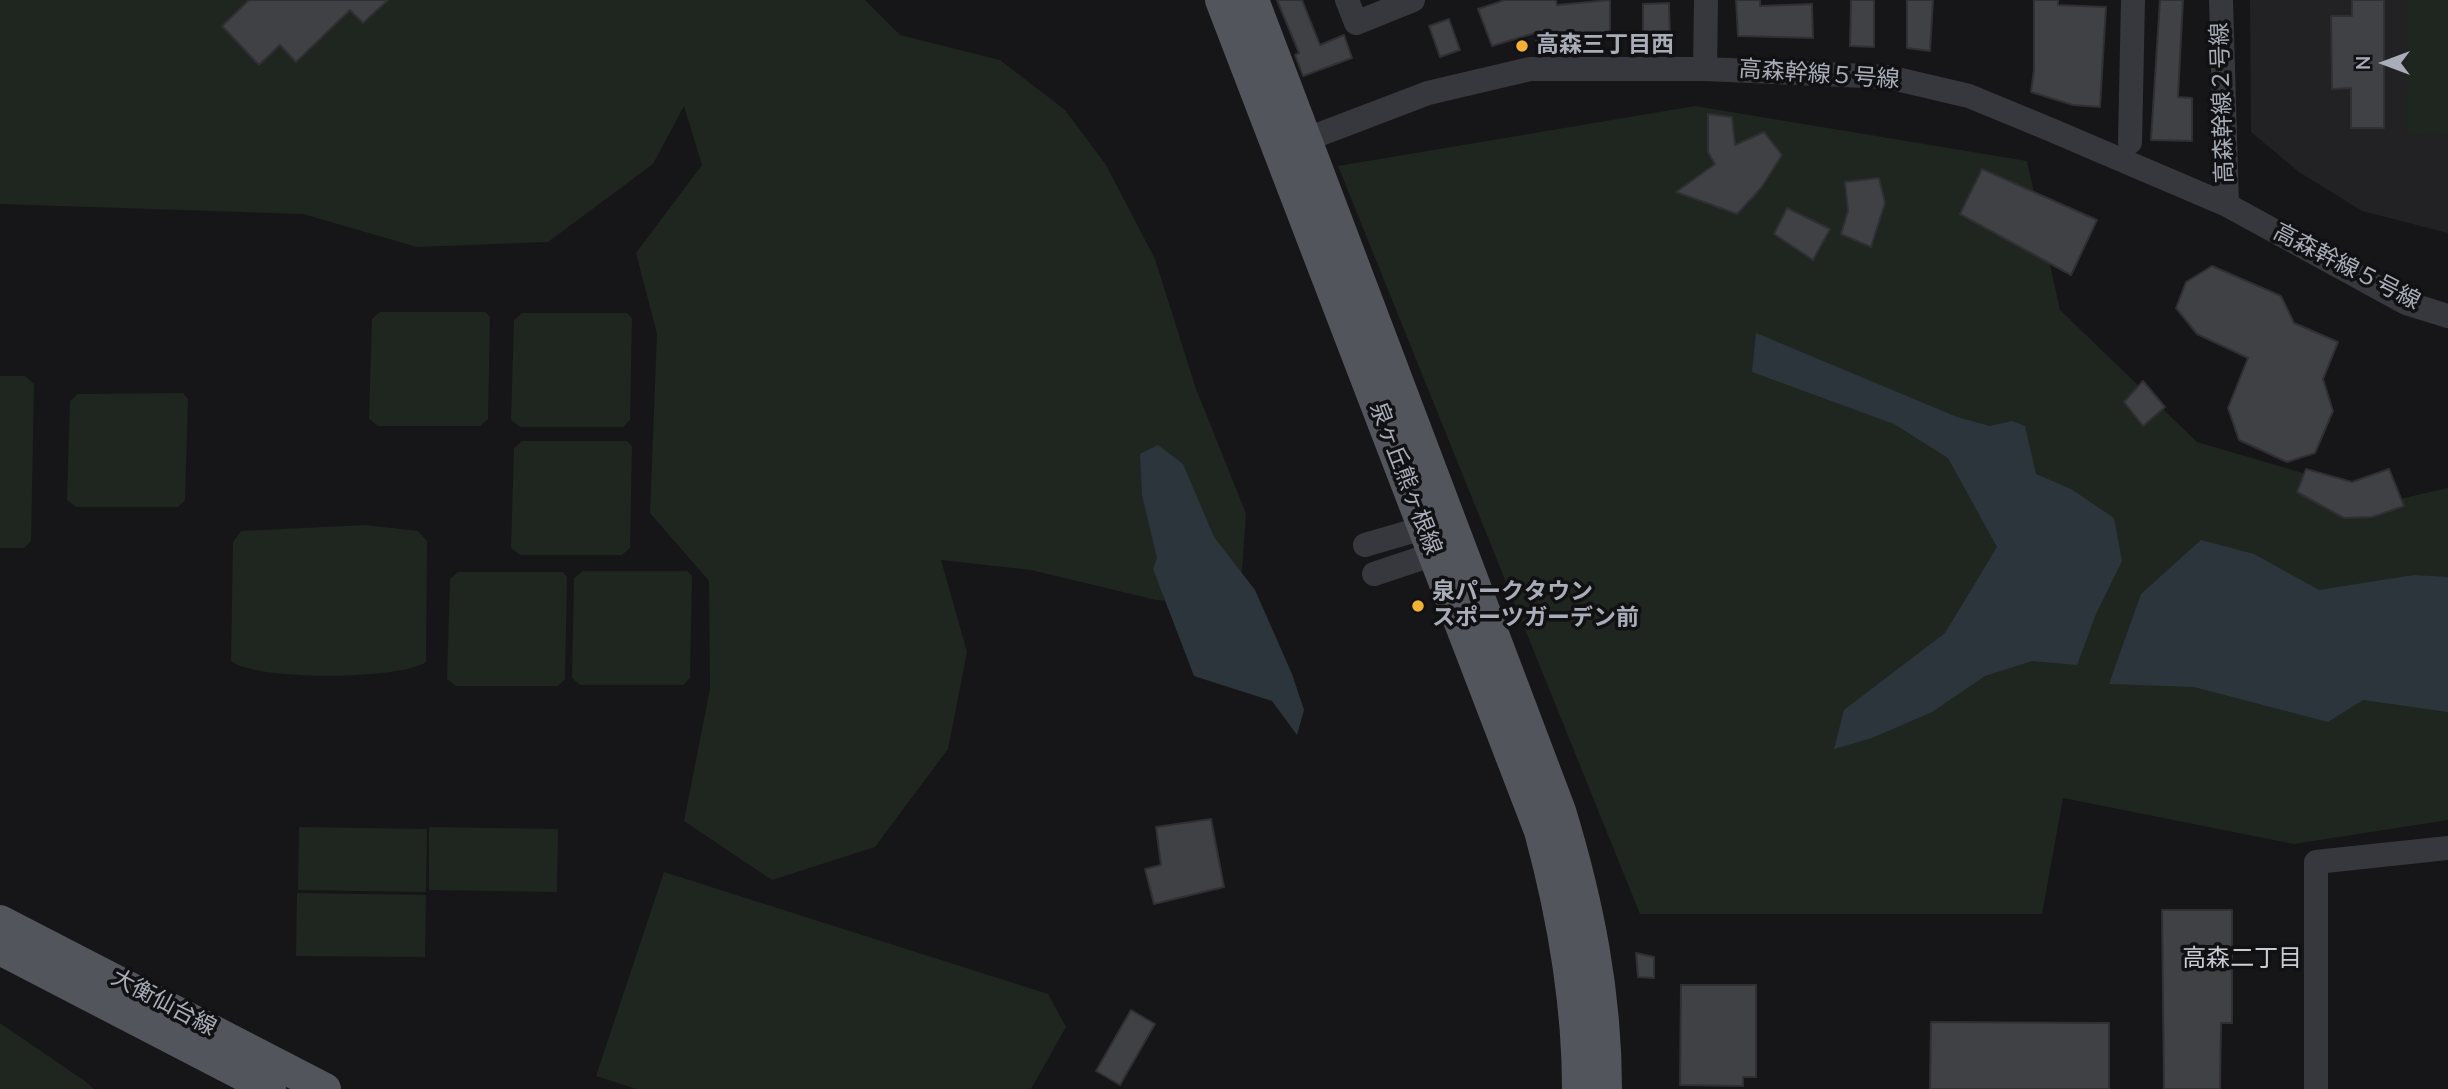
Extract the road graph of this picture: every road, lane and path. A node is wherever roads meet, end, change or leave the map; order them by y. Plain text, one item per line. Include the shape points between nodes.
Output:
1 (1221, 0) edge
2 (1253, 0) edge
3 (1347, 0) edge
4 (1413, 0) edge
5 (1706, 0) edge
6 (2133, 0) edge
7 (2221, 0) edge
8 (1705, 69) junction
9 (2130, 142) dead end
10 (1293, 145) junction
11 (2227, 205) junction
12 (2448, 316) edge
13 (1439, 543) junction
14 (1365, 545) dead end
15 (1374, 574) dead end
16 (2448, 848) edge
17 (0, 921) edge
18 (0, 949) edge
19 (270, 1089) edge
20 (325, 1089) edge
21 (1578, 1089) edge
22 (1606, 1089) edge
23 (2316, 1089) edge

1 - 10 main road, 泉ヶ丘熊ヶ根線
2 - 10 main road, 泉ヶ丘熊ヶ根線
3 - 4 street via 1356,23
5 - 8 street
6 - 9 street
7 - 11 street, 高森幹線２号線
8 - 10 street, 高森幹線５号線 via 1530,69 1428,93
8 - 11 street, 高森幹線５号線 via 1888,78 1969,96
10 - 13 main road, 泉ヶ丘熊ヶ根線
11 - 12 street, 高森幹線５号線 via 2406,303
13 - 14 street
13 - 15 street
13 - 21 main road, 泉ヶ丘熊ヶ根線 via 1543,844 1567,953
13 - 22 main road, 泉ヶ丘熊ヶ根線 via 1560,811 1578,870 1600,977
16 - 23 street via 2316,862
17 - 20 main road, 大衡仙台線
18 - 19 main road, 大衡仙台線

